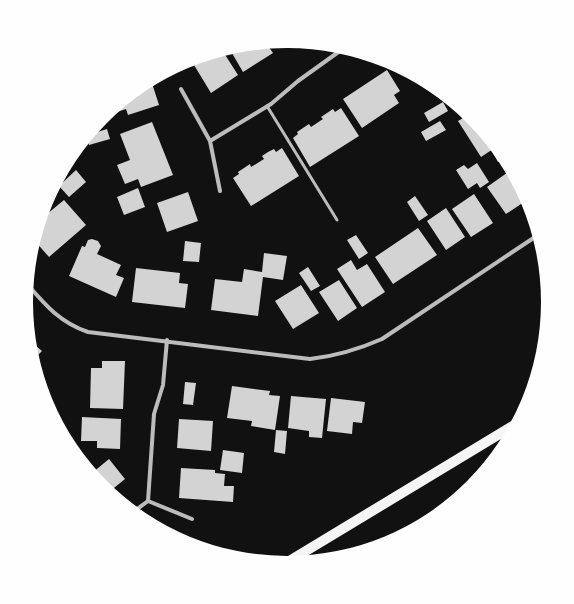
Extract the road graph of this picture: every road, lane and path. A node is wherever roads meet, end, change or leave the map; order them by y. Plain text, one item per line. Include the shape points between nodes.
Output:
1 (337, 53) edge
2 (181, 89) dead end
3 (267, 106) junction
4 (210, 141) junction
5 (220, 191) dead end
6 (337, 220) dead end
7 (533, 239) edge
8 (34, 292) edge
9 (167, 340) junction
10 (507, 430) edge
11 (148, 501) junction
12 (138, 508) edge
13 (192, 519) dead end
14 (299, 555) edge

1 - 3 street
2 - 4 street
3 - 4 street
3 - 6 lane
4 - 5 street
7 - 9 street via 382,339 360,349 310,359
8 - 9 street via 48,309 75,327 88,332
9 - 11 street via 162,385 154,414
10 - 14 main road
11 - 12 street
11 - 13 street

